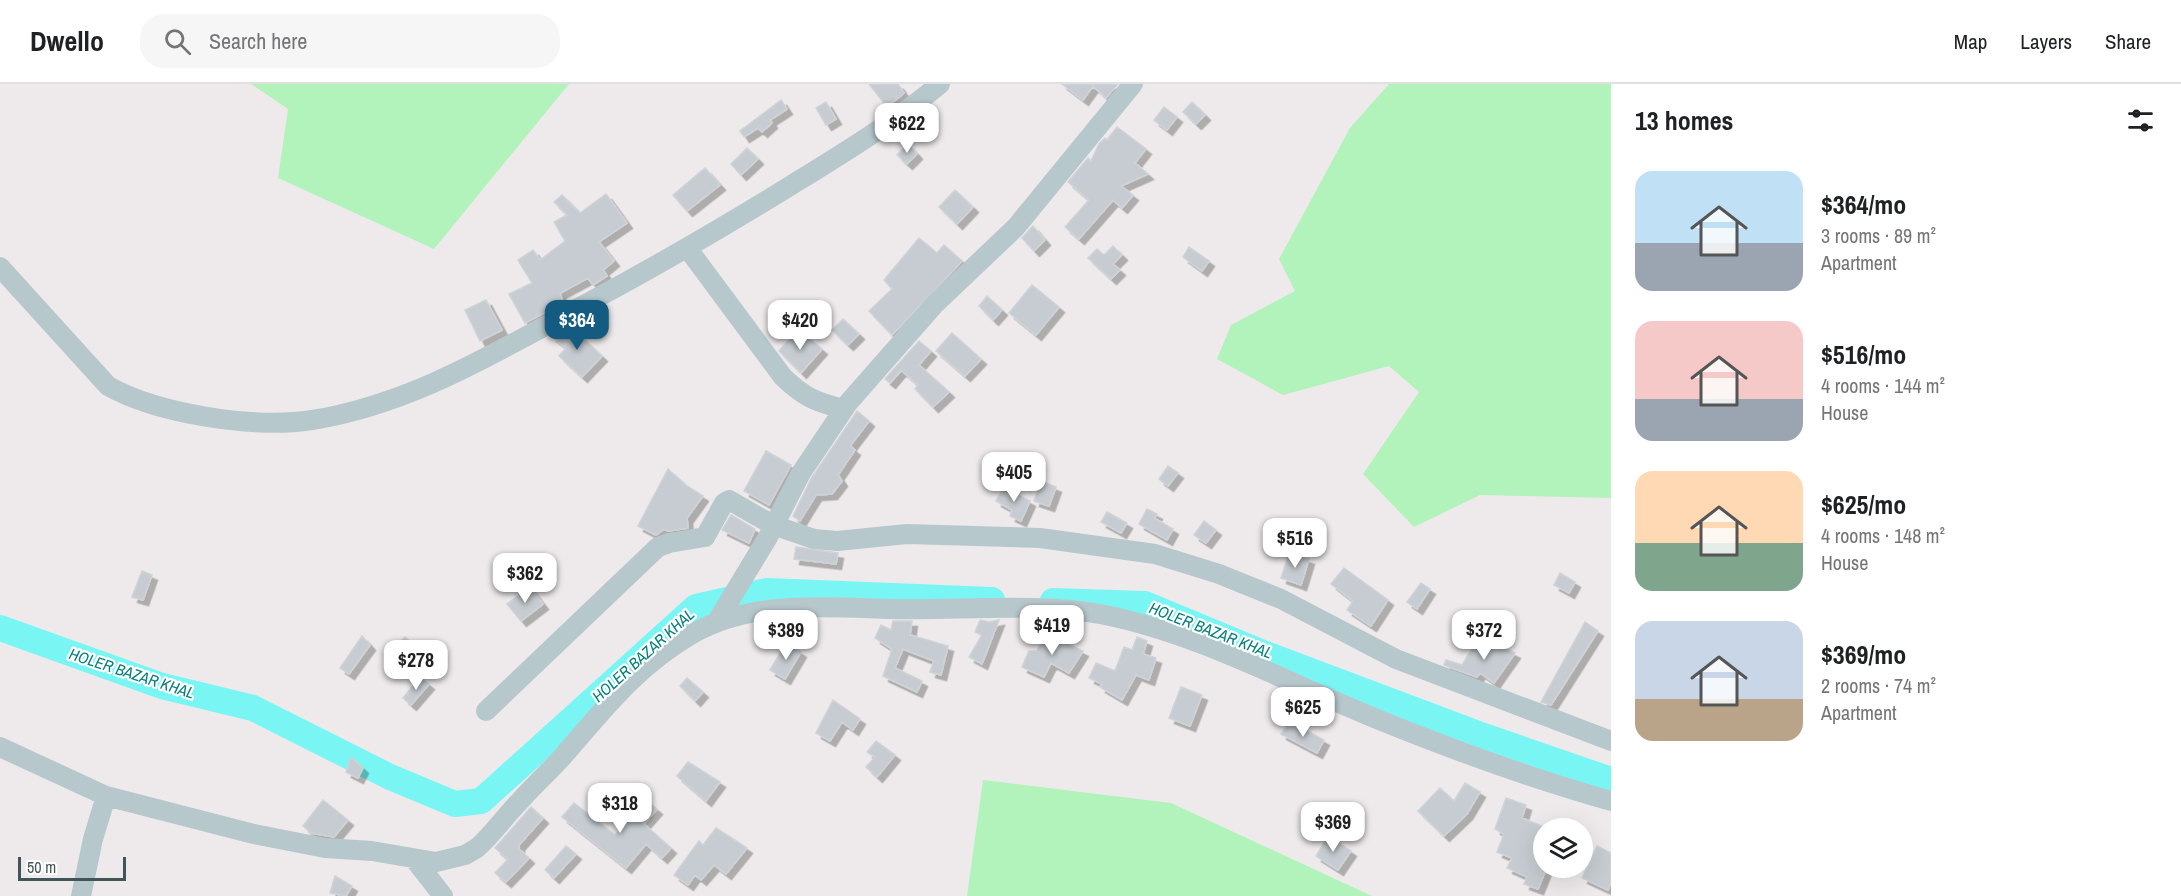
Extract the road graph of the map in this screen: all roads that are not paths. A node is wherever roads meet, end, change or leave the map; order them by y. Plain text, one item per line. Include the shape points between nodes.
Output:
1 (940, 84) edge
2 (1133, 84) edge
3 (688, 249) junction
4 (0, 267) edge
5 (844, 410) junction
6 (773, 525) junction
7 (718, 618) junction
8 (486, 711) dead end
9 (1611, 741) edge
10 (0, 747) edge
11 (106, 796) junction
12 (1611, 801) edge
13 (415, 860) junction
14 (81, 896) edge
15 (443, 896) edge

1 - 3 street via 872,136
2 - 5 street via 1016,227 935,304
3 - 4 street via 444,380 368,406 310,420 224,419 167,410 125,395 108,386
3 - 5 street via 783,377 801,395
5 - 6 street via 801,473
6 - 7 street
6 - 8 street via 729,501 724,503 705,537 658,548
6 - 9 street via 814,539 837,541 907,534 1041,538 1155,554 1281,598 1396,659
7 - 12 street via 796,608 942,608 1103,615 1190,642 1266,670 1371,717 1559,786
7 - 13 street via 678,642 626,682 561,759 477,848 453,859
10 - 11 street
11 - 13 street via 325,848 372,851
11 - 14 street
13 - 15 street

